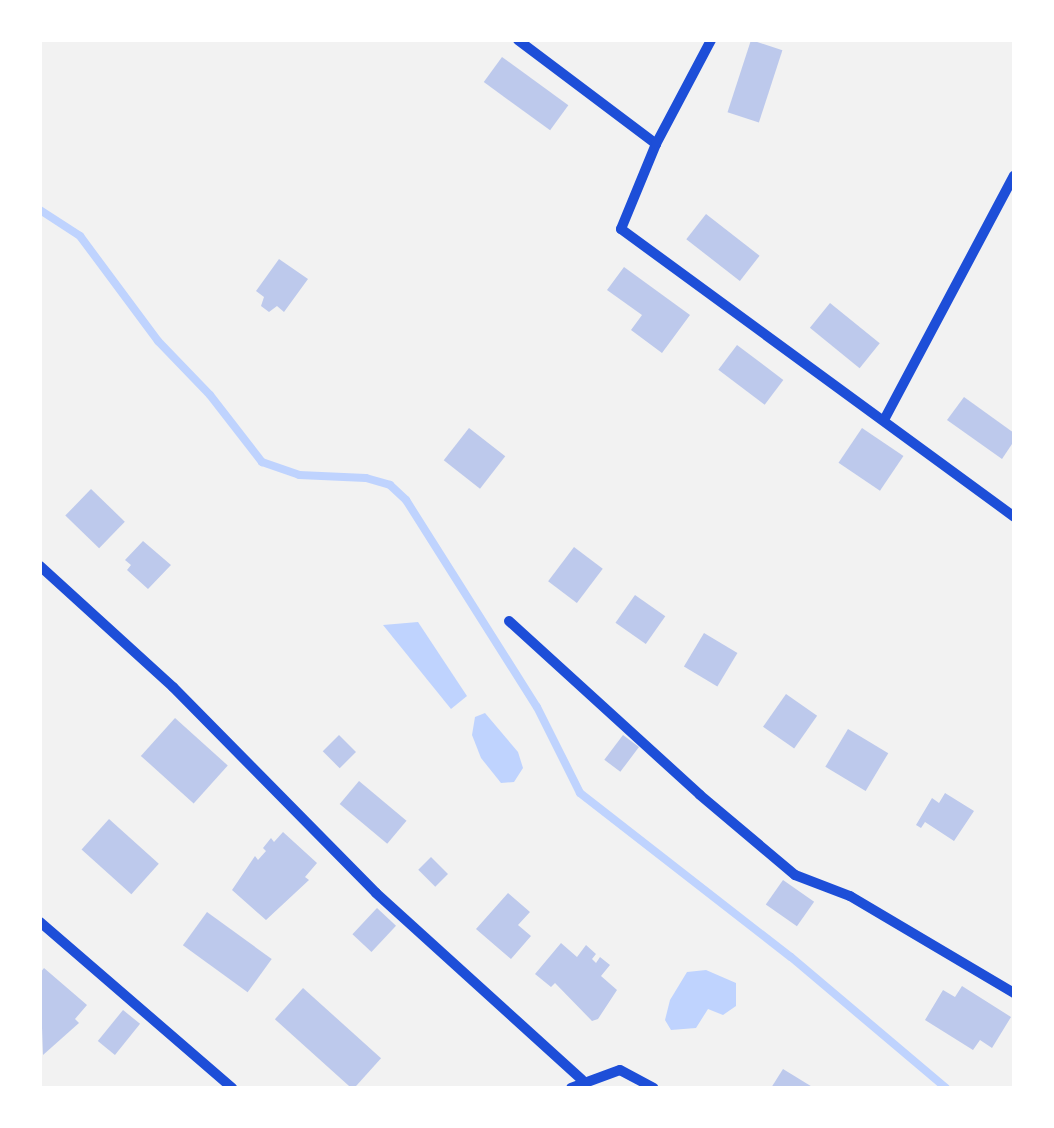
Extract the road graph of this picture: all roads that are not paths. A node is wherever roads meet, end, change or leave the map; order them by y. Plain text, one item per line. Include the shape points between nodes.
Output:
1 (518, 40) edge
2 (711, 40) edge
3 (656, 144) junction
4 (1014, 175) edge
5 (884, 420) junction
6 (1014, 517) edge
7 (40, 566) edge
8 (509, 621) dead end
9 (40, 922) edge
10 (1014, 993) edge
11 (582, 1080) junction
12 (232, 1088) edge
13 (571, 1088) edge
14 (654, 1088) edge

1 - 3 street
2 - 3 street
3 - 5 street via 621,229
4 - 5 street
5 - 6 street
7 - 11 street via 173,687 376,893
8 - 10 street via 795,875 850,896
9 - 12 street
11 - 13 street
11 - 14 street via 620,1070

